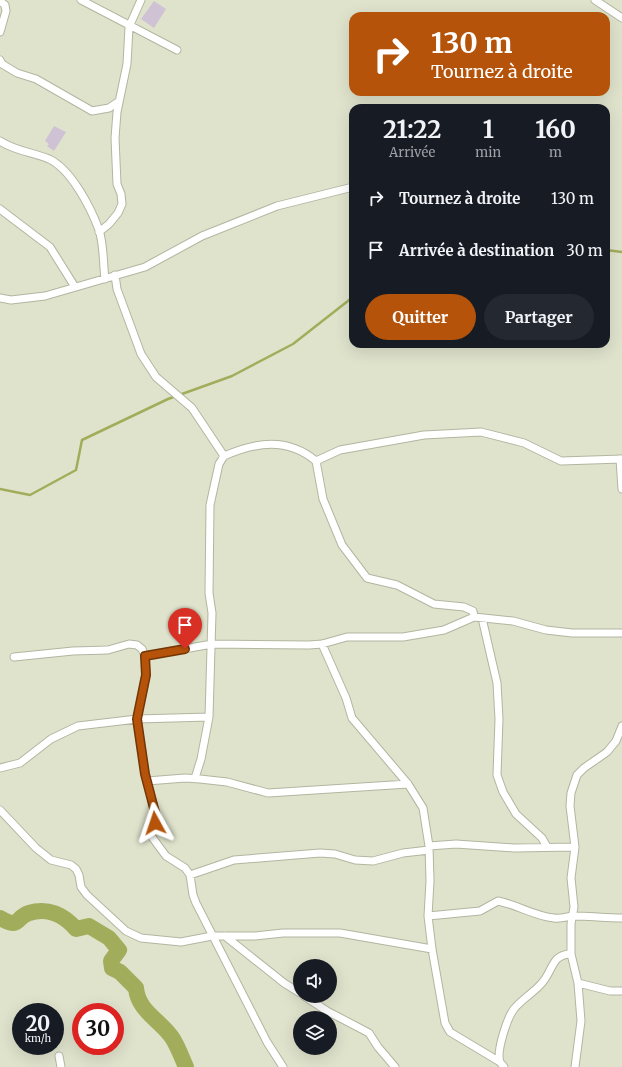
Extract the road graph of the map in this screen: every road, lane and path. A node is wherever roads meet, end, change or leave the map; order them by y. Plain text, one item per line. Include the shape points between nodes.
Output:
1 (0, 0) edge
2 (81, 0) edge
3 (141, 0) edge
4 (595, 0) edge
5 (622, 18) edge
6 (129, 27) junction
7 (0, 32) edge
8 (177, 50) dead end
9 (0, 60) edge
10 (118, 102) junction
11 (0, 141) edge
12 (349, 188) edge
13 (0, 208) edge
14 (99, 232) junction
15 (115, 275) junction
16 (105, 279) junction
17 (75, 286) junction
18 (0, 298) edge
19 (224, 456) junction
20 (621, 459) edge
21 (316, 461) junction
22 (622, 489) edge
23 (474, 617) junction
24 (482, 618) junction
25 (622, 633) edge
26 (212, 644) junction
27 (322, 644) junction
28 (145, 656) junction
29 (14, 657) dead end
30 (209, 718) junction
31 (137, 719) junction
32 (622, 726) edge
33 (0, 768) edge
34 (195, 778) junction
35 (147, 781) junction
36 (408, 784) junction
37 (0, 810) edge
38 (547, 847) junction
39 (575, 847) junction
40 (429, 848) junction
41 (190, 875) junction
42 (428, 916) junction
43 (572, 916) junction
44 (622, 918) edge
45 (212, 936) junction
46 (226, 936) junction
47 (432, 949) junction
48 (571, 954) junction
49 (578, 984) junction
50 (293, 989) edge
51 (622, 991) edge
52 (315, 1003) edge
53 (59, 1056) dead end
54 (502, 1064) edge
55 (61, 1067) edge
56 (283, 1067) edge
57 (395, 1067) edge
58 (576, 1067) edge

1 - 7 street via 6,11
2 - 6 street
3 - 6 street
4 - 5 street
6 - 8 street
6 - 10 street via 127,64
9 - 10 street via 17,73 36,79 92,111 109,108
10 - 14 street via 115,138 117,184 122,204 109,224
11 - 14 street via 60,165 87,203
12 - 15 street via 277,206 202,236 145,267
13 - 17 street via 50,247
14 - 16 street
15 - 16 street
15 - 19 street via 117,289 141,354 156,377 192,408
16 - 17 street
17 - 18 street via 45,296 11,300
19 - 21 street via 248,446 265,444 292,447
19 - 26 street via 218,464 210,505 208,567
20 - 21 street via 561,461 524,443 481,432 424,434 340,450
20 - 22 street
21 - 23 street via 323,499 342,544 364,575 397,586 434,604 464,606 473,612
23 - 24 street
23 - 27 street via 444,630 403,637 347,637
24 - 25 street via 513,621 546,630 572,633
24 - 38 street via 497,683 497,775 503,792 516,814 542,838
26 - 27 street
26 - 28 street
26 - 30 street
27 - 36 street via 352,718
28 - 29 street via 137,644 129,644 108,650 73,650
28 - 31 street via 146,675
30 - 31 street
30 - 34 street
31 - 33 street via 78,726 51,739 20,763
31 - 35 street
32 - 39 street via 616,741 607,752 577,774 570,806
34 - 35 street
34 - 36 street via 227,782 268,792
35 - 41 street via 156,816 152,837 166,856 185,868
36 - 40 street via 423,808
37 - 45 street via 51,860 71,865 76,869 81,887 87,895 126,931 141,938 181,942
38 - 39 street
38 - 40 street via 514,848 456,844
39 - 43 street via 571,878 574,907
40 - 41 street via 373,861 320,853 234,860
40 - 42 street
41 - 45 street via 193,895
42 - 43 street via 480,912 498,901 550,918
42 - 47 street
43 - 44 street
43 - 48 street
45 - 46 street
45 - 56 street via 267,1042
46 - 47 street via 340,933
46 - 50 street
47 - 54 street via 445,1023 450,1032
48 - 49 street
48 - 54 street via 562,954 558,958 543,983 511,1014 500,1048
49 - 51 street
49 - 58 street via 581,1021
52 - 57 street via 369,1033
53 - 55 street

